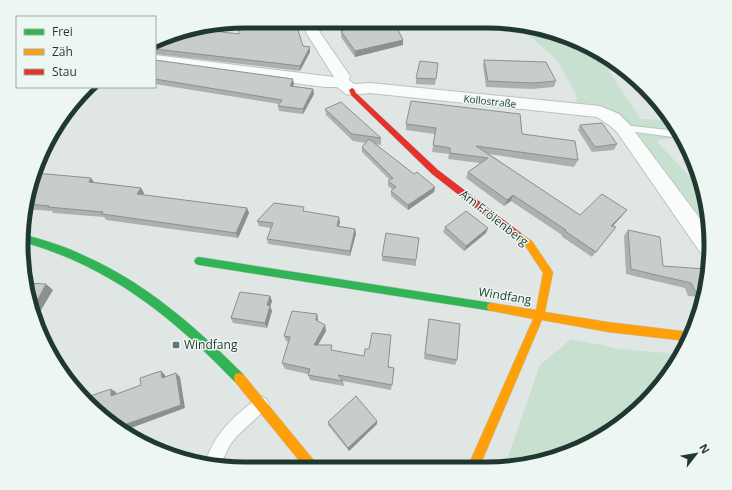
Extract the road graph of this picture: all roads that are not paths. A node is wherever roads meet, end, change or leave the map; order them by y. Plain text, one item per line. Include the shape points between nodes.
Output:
1 (312, 28) edge
2 (156, 60) edge
3 (346, 86) junction
4 (623, 128) junction
5 (673, 134) edge
6 (28, 240) edge
7 (704, 240) edge
8 (199, 260) dead end
9 (540, 314) junction
10 (684, 336) edge
11 (261, 404) junction
12 (214, 460) edge
13 (308, 462) edge
14 (476, 462) edge

1 - 3 street, Am Frölenberg
2 - 3 street, Kollostraße
3 - 4 street, Kollostraße via 600,112
3 - 9 street, Am Frölenberg via 434,172 529,244 548,272
4 - 5 lane
4 - 7 street, Kollostraße
6 - 11 street via 53,246 97,266 170,314 219,357
8 - 9 street, Windfang
9 - 10 street, Windfang via 608,327
9 - 14 street, Am Frölenberg
11 - 12 lane via 231,430
11 - 13 street

